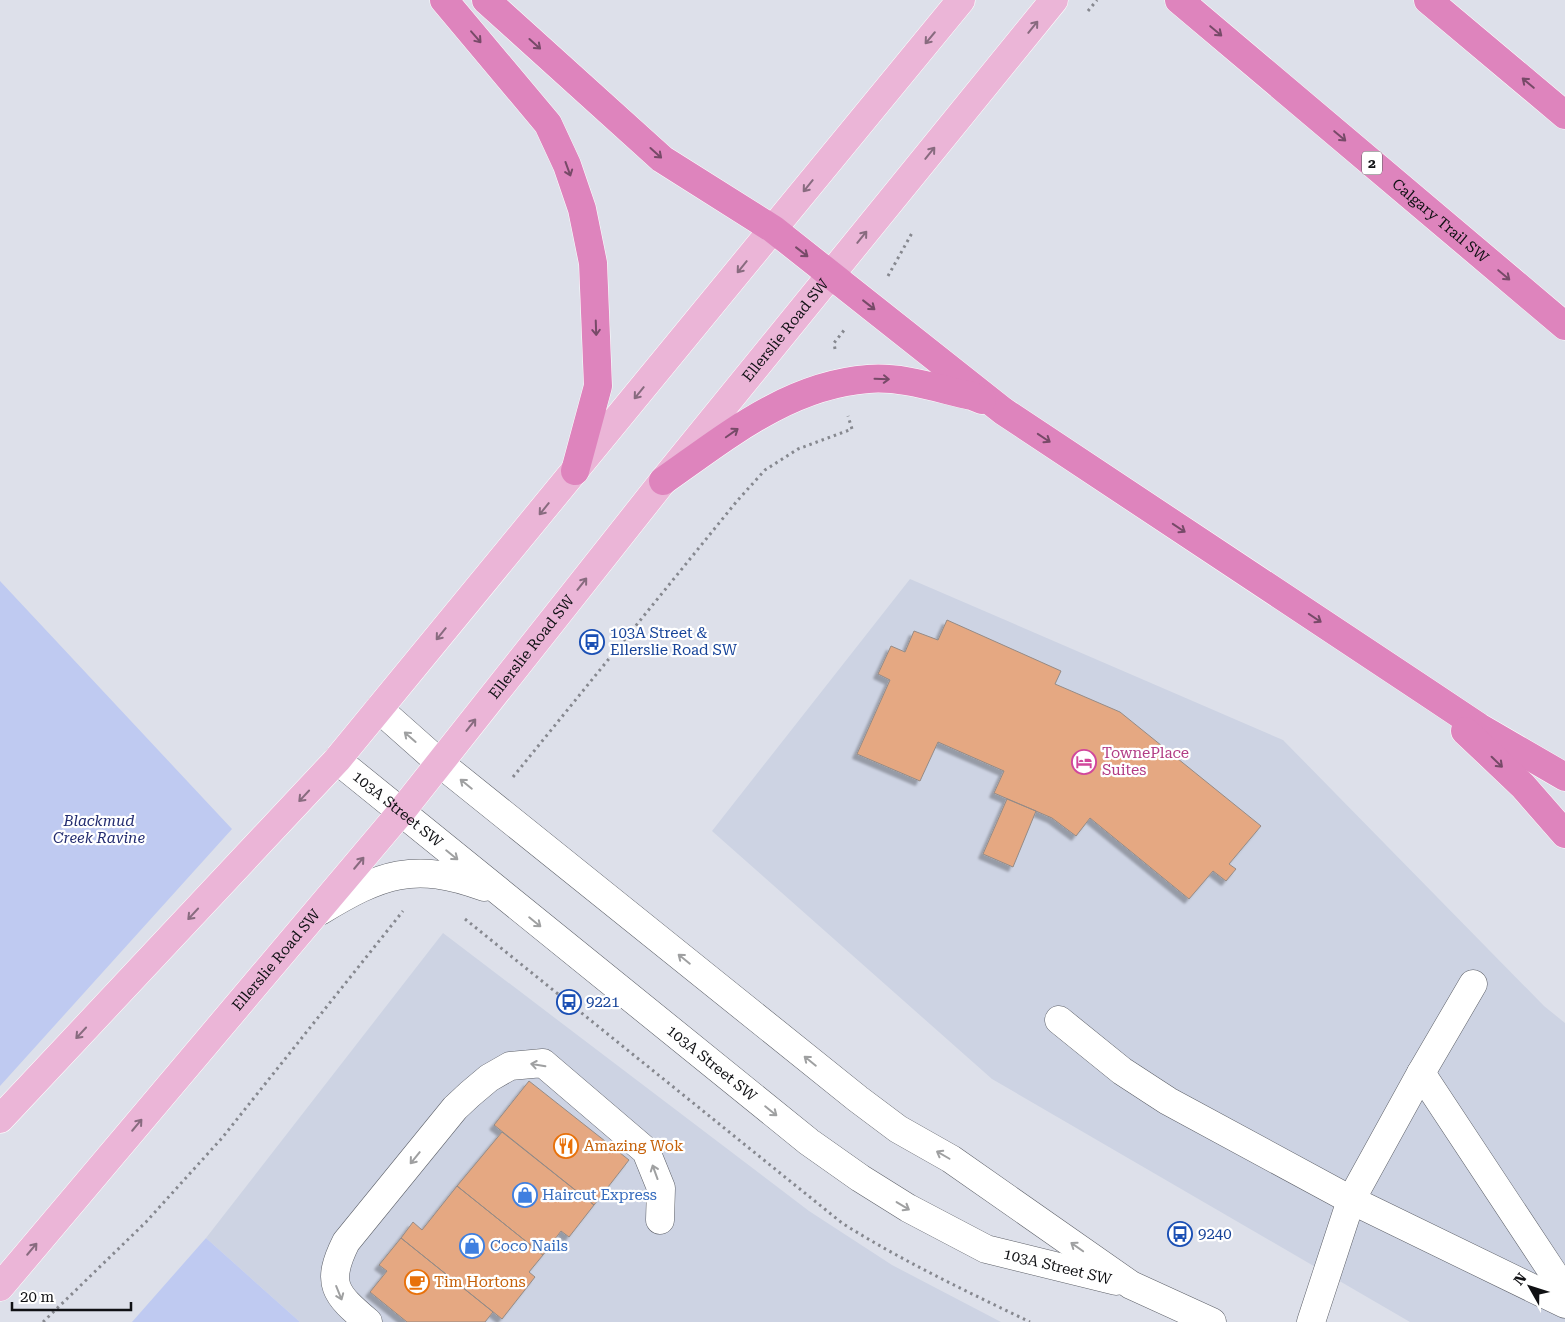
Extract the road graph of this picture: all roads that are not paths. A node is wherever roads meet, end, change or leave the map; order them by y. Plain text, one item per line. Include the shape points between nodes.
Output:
1 (444, 0) edge
2 (486, 0) edge
3 (961, 0) edge
4 (1054, 0) edge
5 (1179, 0) edge
6 (1428, 0) edge
7 (1565, 115) edge
8 (773, 229) junction
9 (831, 274) junction
10 (1565, 326) edge
11 (1003, 411) junction
12 (575, 471) junction
13 (664, 481) junction
14 (1425, 691) junction
15 (379, 709) junction
16 (337, 760) junction
17 (441, 764) junction
18 (1565, 777) edge
19 (401, 812) junction
20 (1565, 834) edge
21 (497, 891) junction
22 (316, 913) junction
23 (1473, 984) dead end
24 (1059, 1020) dead end
25 (1421, 1073) junction
26 (0, 1119) edge
27 (1351, 1200) junction
28 (660, 1220) dead end
29 (1131, 1285) junction
30 (0, 1287) edge
31 (1565, 1291) edge
32 (1565, 1304) edge
33 (368, 1322) edge
34 (1212, 1322) edge
35 (1311, 1322) edge

1 -> 12 highway via 548,124 582,209 593,263 598,386
2 -> 8 highway via 662,159
3 -> 8 main road
9 -> 4 main road, Ellerslie Road SW
5 -> 10 highway, Calgary Trail SW / 2
7 -> 6 highway
8 -> 9 highway
8 -> 12 main road
9 -> 11 highway
9 - 13 main road, Ellerslie Road SW
13 -> 11 highway via 762,412 840,383 893,380 972,396
11 -> 14 highway
12 -> 15 main road
17 -> 13 main road, Ellerslie Road SW
14 - 18 highway
14 -> 20 highway via 1523,786
15 - 16 main road
17 -> 15 street, 103A Street SW
16 - 19 street, 103A Street SW
16 -> 26 main road
17 - 19 main road, Ellerslie Road SW
29 -> 17 street, 103A Street SW via 951,1159 898,1129 858,1099
19 -> 21 street, 103A Street SW
22 -> 19 main road, Ellerslie Road SW
21 - 22 street via 434,873 392,876 355,890
21 -> 29 street, 103A Street SW via 810,1142 908,1208 986,1249
30 -> 22 main road, Ellerslie Road SW
23 - 25 street
24 - 27 street via 1114,1064 1168,1101
25 - 27 street
25 - 31 street
27 - 32 street
27 - 35 street
28 -> 33 street via 661,1188 646,1150 542,1063 510,1066 489,1078 456,1108 346,1242 337,1260 334,1280 342,1300
29 - 34 street, 103A Street SW

